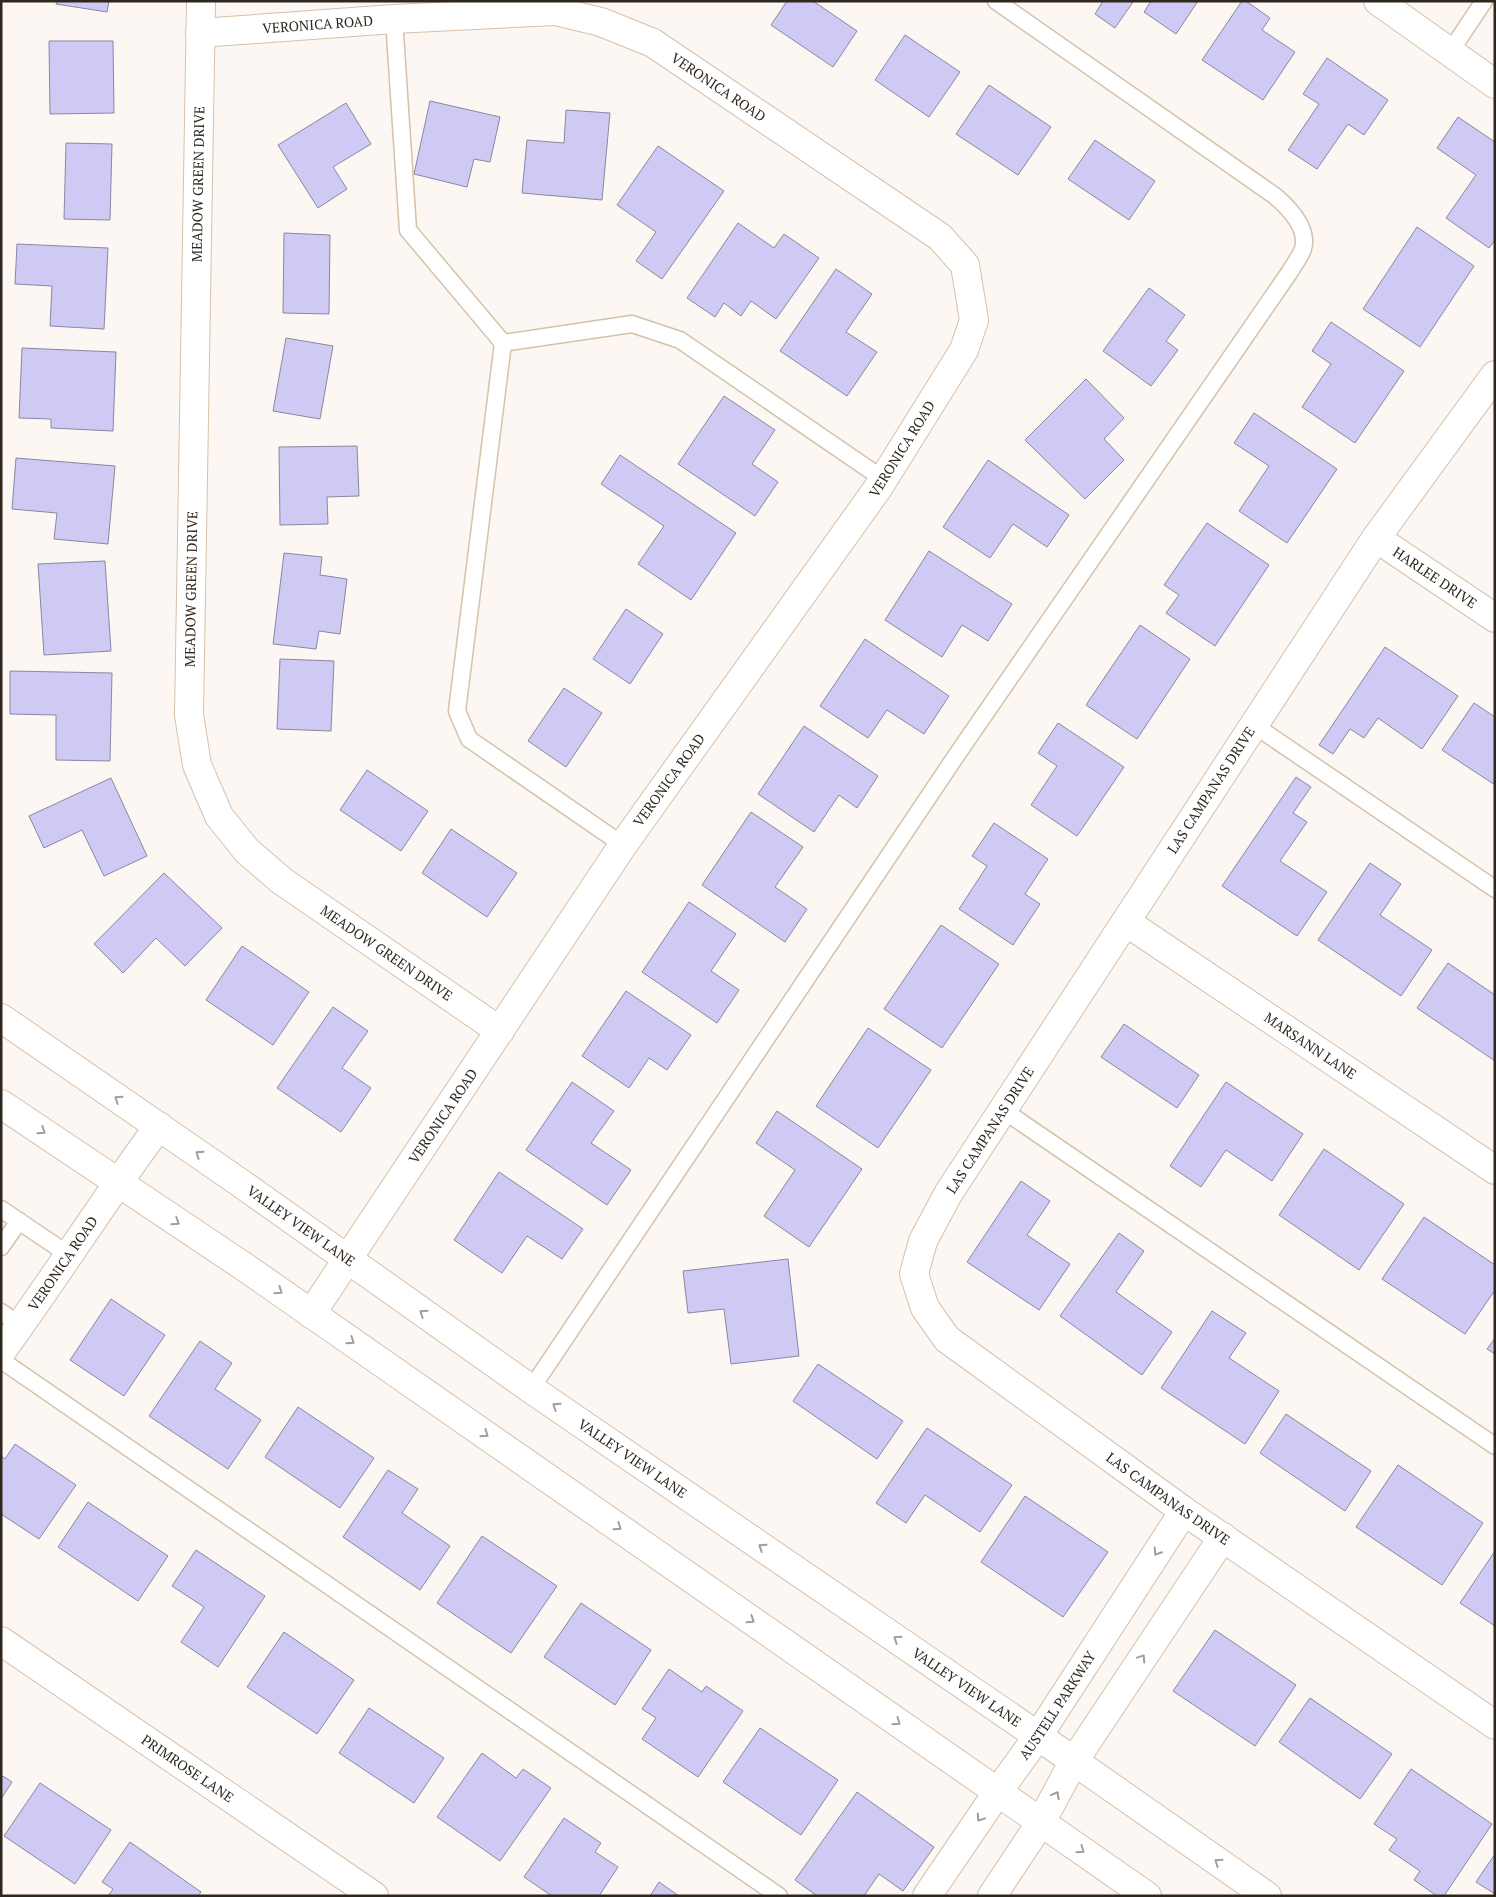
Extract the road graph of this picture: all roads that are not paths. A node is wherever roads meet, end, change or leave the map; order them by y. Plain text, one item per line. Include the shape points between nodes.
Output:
1 (201, 1) edge
2 (996, 1) edge
3 (1378, 1) edge
4 (1484, 1) edge
5 (448, 9) edge
6 (394, 19) junction
7 (200, 33) junction
8 (1450, 52) junction
9 (1495, 84) edge
10 (503, 343) junction
11 (1495, 374) edge
12 (883, 479) junction
13 (1376, 538) junction
14 (1495, 618) edge
15 (1254, 725) junction
16 (623, 845) junction
17 (1495, 889) edge
18 (1126, 922) junction
19 (1, 1018) edge
20 (500, 1031) junction
21 (1, 1104) edge
22 (1003, 1110) junction
23 (159, 1126) junction
24 (1495, 1170) edge
25 (117, 1182) junction
26 (1, 1210) edge
27 (19, 1222) junction
28 (1, 1247) edge
29 (69, 1255) junction
30 (348, 1259) junction
31 (311, 1314) junction
32 (11, 1319) edge
33 (1, 1352) edge
34 (1, 1360) edge
35 (531, 1389) junction
36 (1495, 1446) edge
37 (1184, 1511) junction
38 (1223, 1537) junction
39 (1, 1641) edge
40 (1495, 1725) edge
41 (1038, 1736) junction
42 (1074, 1761) junction
43 (997, 1792) junction
44 (1041, 1822) junction
45 (374, 1896) edge
46 (780, 1896) edge
47 (927, 1896) edge
48 (992, 1896) edge
49 (1147, 1896) edge
50 (1267, 1896) edge

1 - 7 street, MEADOW GREEN DRIVE
2 - 35 lane via 1275,196 1296,220 1304,240 1303,250 947,770
3 - 8 street
4 - 8 lane
5 - 6 street, VERONICA ROAD
5 - 12 street, VERONICA ROAD via 555,11 601,22 653,43 940,237 965,265 974,320 964,350
6 - 7 street, VERONICA ROAD
6 - 10 lane via 408,230
7 - 20 street, MEADOW GREEN DRIVE via 189,715 196,765 219,816 247,850 282,881
8 - 9 street
10 - 12 lane via 632,324 680,340
10 - 16 lane via 457,711 469,739
11 - 13 street, LAS CAMPANAS DRIVE
12 - 16 street, VERONICA ROAD
13 - 14 street, HARLEE DRIVE
13 - 15 street, LAS CAMPANAS DRIVE
15 - 17 lane
15 - 18 street, LAS CAMPANAS DRIVE
16 - 20 street, VERONICA ROAD
18 - 22 street, LAS CAMPANAS DRIVE
18 - 24 street, MARSANN LANE
23 -> 19 street, VALLEY VIEW LANE
20 - 30 street, VERONICA ROAD
21 -> 25 street
22 - 36 lane
22 - 37 street, LAS CAMPANAS DRIVE via 948,1194 923,1241 914,1274 925,1308 947,1340
23 - 25 street, VERONICA ROAD
30 -> 23 street, VALLEY VIEW LANE
25 - 29 street, VERONICA ROAD
25 -> 31 street
26 - 27 lane
27 - 28 lane
27 - 29 lane
29 - 32 street, VERONICA ROAD
30 - 31 street, VERONICA ROAD
35 -> 30 street, VALLEY VIEW LANE
31 -> 43 street
32 - 33 street, VERONICA ROAD
34 - 46 lane
41 -> 35 street, VALLEY VIEW LANE
37 - 38 street, LAS CAMPANAS DRIVE
37 -> 41 street, AUSTELL PARKWAY
38 - 40 street, LAS CAMPANAS DRIVE
42 -> 38 street
39 - 45 street, PRIMROSE LANE
41 - 42 street, VALLEY VIEW LANE
41 - 43 street, AUSTELL PARKWAY
44 -> 42 street
50 -> 42 street, VALLEY VIEW LANE
43 - 44 street
43 -> 47 street, AUSTELL PARKWAY
44 - 48 street
44 -> 49 street

